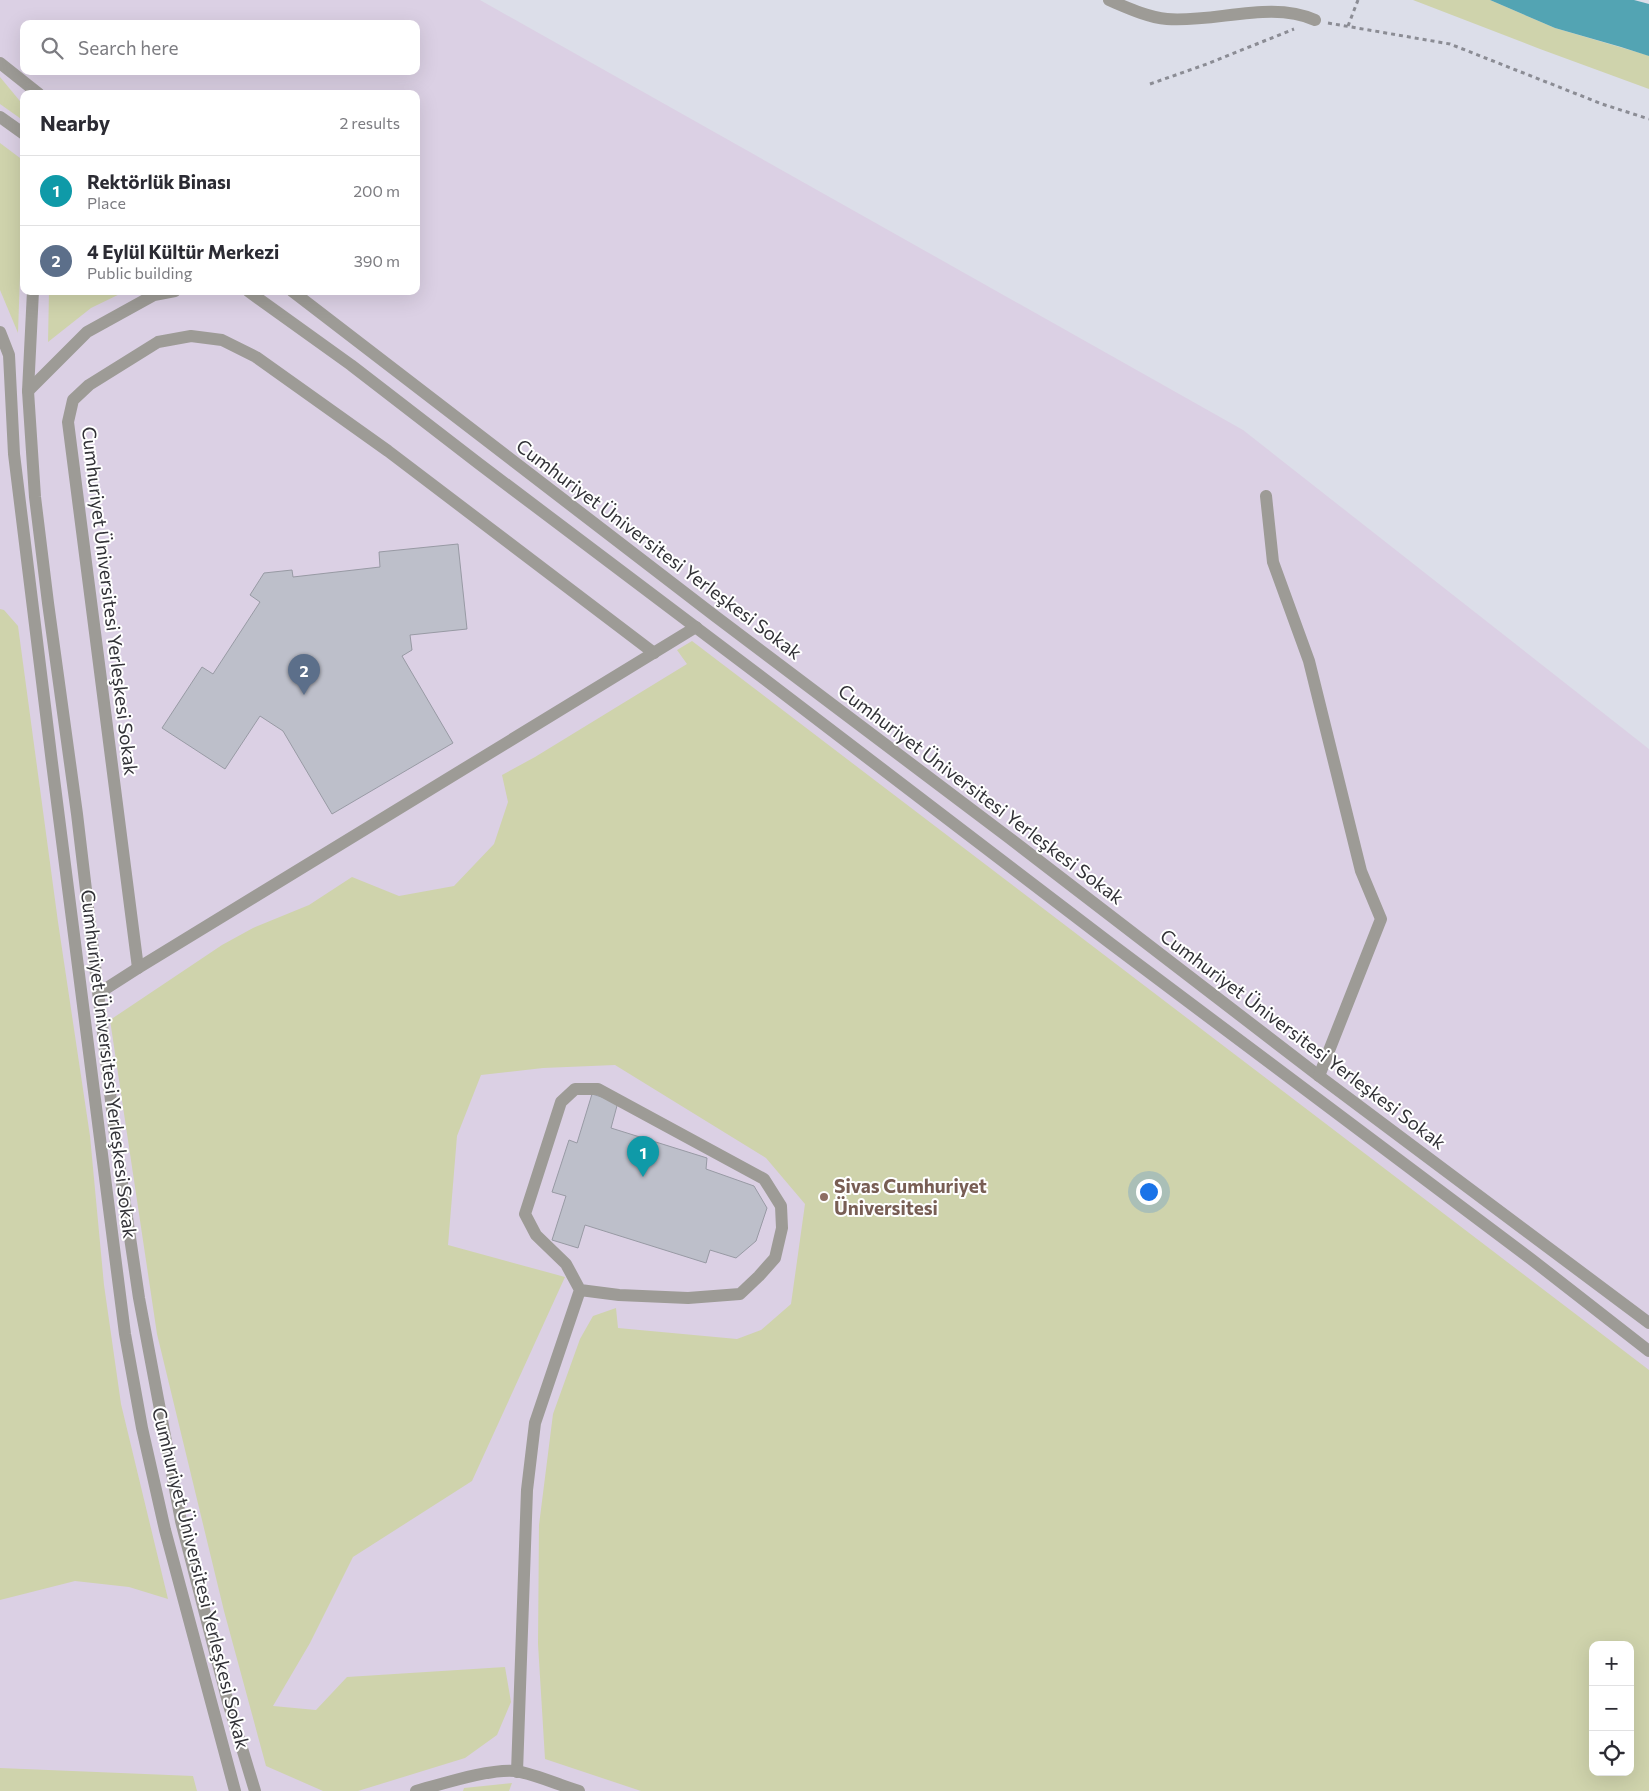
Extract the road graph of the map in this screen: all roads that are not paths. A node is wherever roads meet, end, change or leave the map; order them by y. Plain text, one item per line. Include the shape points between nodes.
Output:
1 (1109, 0) edge
2 (1315, 20) road end
3 (0, 63) edge
4 (34, 90) edge
5 (0, 117) edge
6 (20, 131) edge
7 (33, 295) edge
8 (154, 295) edge
9 (254, 295) edge
10 (297, 295) edge
11 (0, 332) edge
12 (28, 391) junction
13 (1266, 496) dead end
14 (696, 627) junction
15 (654, 653) junction
16 (138, 968) junction
17 (99, 993) junction
18 (1319, 1076) junction
19 (580, 1290) junction
20 (1649, 1323) edge
21 (1649, 1351) edge
22 (517, 1772) junction
23 (458, 1785) edge
24 (235, 1791) edge
25 (254, 1791) edge
26 (416, 1791) edge
27 (579, 1791) edge

1 - 2 street via 1135,12 1168,19 1286,10
3 - 4 street
5 - 6 street
7 - 12 street, Cumhuriyet Üniversitesi Yerleşkesi Sokak
8 - 12 street via 87,332
9 - 14 street, Cumhuriyet Üniversitesi Yerleşkesi Sokak
10 - 18 street, Cumhuriyet Üniversitesi Yerleşkesi Sokak
11 - 24 street, Cumhuriyet Üniversitesi Yerleşkesi Sokak via 9,355 14,454 126,1334 142,1428 165,1530
12 - 17 street, Cumhuriyet Üniversitesi Yerleşkesi Sokak via 35,497
13 - 18 street via 1273,562 1309,661 1361,871 1381,919
14 - 15 street, Cumhuriyet Üniversitesi Yerleşkesi Sokak
14 - 21 street, Cumhuriyet Üniversitesi Yerleşkesi Sokak
15 - 16 street, Cumhuriyet Üniversitesi Yerleşkesi Sokak
15 - 16 street, Cumhuriyet Üniversitesi Yerleşkesi Sokak via 388,451 256,357 222,340 191,336 158,342 97,380 73,400 68,422
16 - 17 street, Cumhuriyet Üniversitesi Yerleşkesi Sokak
17 - 25 street, Cumhuriyet Üniversitesi Yerleşkesi Sokak via 116,1143 139,1298 181,1521
18 - 20 street, Cumhuriyet Üniversitesi Yerleşkesi Sokak
19 - 19 street via 688,1298 740,1294 774,1258 782,1228 781,1206 764,1178 598,1088 575,1089 561,1102 524,1214 536,1235 566,1264
19 - 22 street via 535,1423 527,1490
22 - 23 street via 496,1772
22 - 27 street
23 - 26 street

